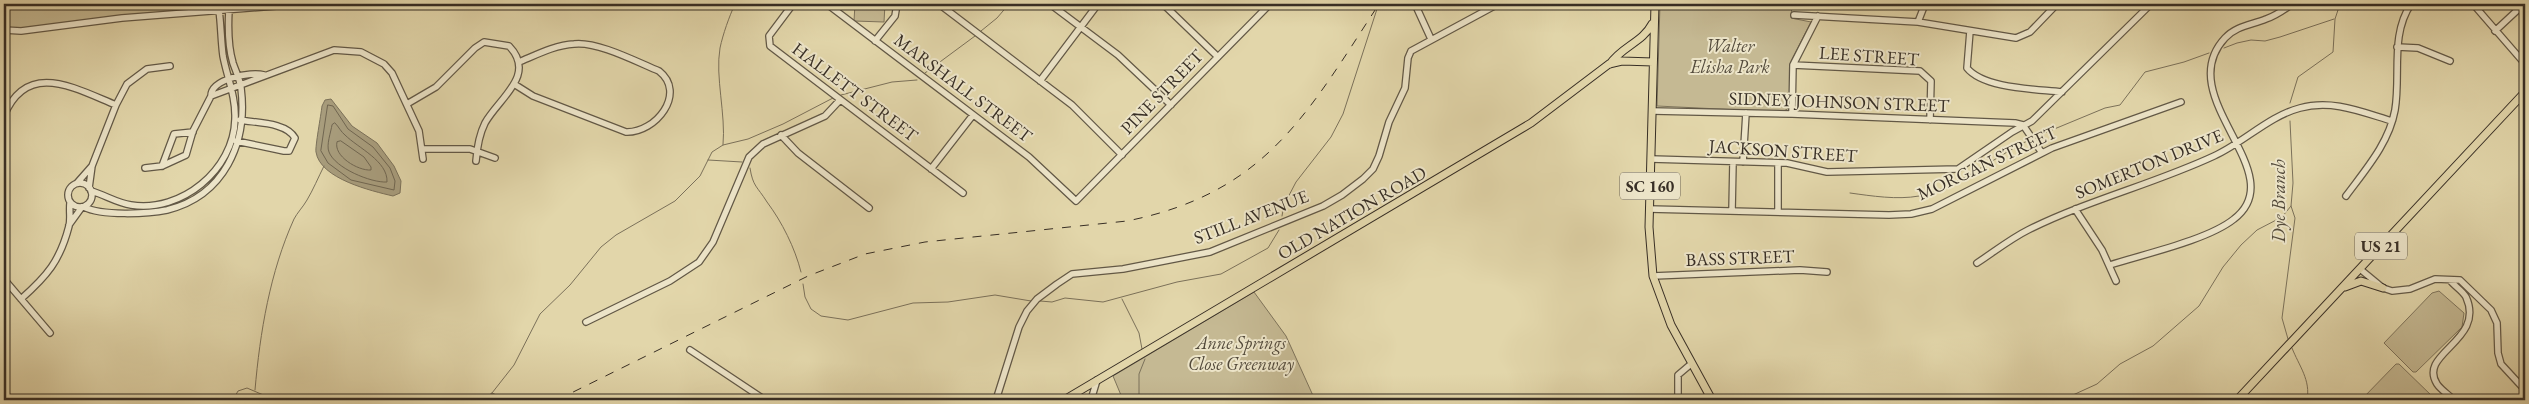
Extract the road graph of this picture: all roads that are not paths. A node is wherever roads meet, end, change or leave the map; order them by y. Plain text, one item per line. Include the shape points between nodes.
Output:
1 (302, 4) edge
2 (793, 4) edge
3 (828, 4) edge
4 (897, 4) edge
5 (939, 4) edge
6 (1050, 4) edge
7 (1098, 4) edge
8 (1163, 4) edge
9 (1260, 4) edge
10 (1270, 4) edge
11 (1415, 4) edge
12 (1498, 4) edge
13 (1655, 4) edge
14 (1925, 4) edge
15 (2057, 4) edge
16 (2151, 4) edge
17 (2292, 4) edge
18 (2411, 4) edge
19 (2473, 4) edge
20 (2524, 4) edge
21 (1265, 9) junction
22 (219, 10) junction
23 (230, 10) junction
24 (1794, 15) dead end
25 (1818, 16) junction
26 (1654, 21) junction
27 (1918, 22) junction
28 (1081, 27) junction
29 (4, 30) edge
30 (2495, 31) junction
31 (1970, 32) junction
32 (1431, 39) junction
33 (875, 41) junction
34 (2397, 47) junction
35 (1218, 57) junction
36 (2450, 61) dead end
37 (519, 62) junction
38 (1652, 62) junction
39 (1609, 64) junction
40 (2525, 64) edge
41 (1793, 65) junction
42 (170, 66) dead end
43 (264, 75) junction
44 (239, 77) junction
45 (229, 79) junction
46 (1040, 81) junction
47 (514, 84) junction
48 (241, 86) junction
49 (232, 89) junction
50 (2062, 92) junction
51 (2525, 92) edge
52 (212, 96) junction
53 (840, 100) junction
54 (2181, 102) dead end
55 (408, 104) junction
56 (116, 105) junction
57 (1170, 106) junction
58 (1653, 111) junction
59 (1746, 113) junction
60 (1792, 114) junction
61 (973, 115) junction
62 (4, 116) edge
63 (235, 119) junction
64 (243, 120) junction
65 (1930, 120) junction
66 (2392, 122) junction
67 (2023, 126) junction
68 (193, 132) junction
69 (782, 135) junction
70 (232, 140) junction
71 (239, 142) junction
72 (2238, 145) junction
73 (422, 149) junction
74 (477, 151) junction
75 (2042, 153) junction
76 (1122, 155) junction
77 (495, 158) dead end
78 (1651, 159) junction
79 (423, 160) dead end
80 (476, 161) dead end
81 (1733, 162) junction
82 (1743, 162) junction
83 (1778, 163) junction
84 (92, 166) junction
85 (162, 166) junction
86 (145, 168) dead end
87 (932, 169) junction
88 (77, 183) junction
89 (201, 185) junction
90 (90, 190) junction
91 (206, 190) junction
92 (963, 193) dead end
93 (2346, 196) dead end
94 (1076, 201) joint
95 (70, 203) junction
96 (83, 207) junction
97 (869, 208) dead end
98 (1649, 209) junction
99 (2076, 209) junction
100 (1732, 211) junction
101 (1778, 212) junction
102 (69, 225) junction
103 (1977, 262) dead end
104 (2110, 265) junction
105 (2360, 268) junction
106 (1827, 272) dead end
107 (1653, 276) junction
108 (4, 279) edge
109 (2450, 280) junction
110 (2116, 281) dead end
111 (2383, 288) junction
112 (2340, 290) junction
113 (21, 299) junction
114 (586, 322) dead end
115 (50, 333) dead end
116 (690, 350) dead end
117 (1691, 364) junction
118 (1098, 380) junction
119 (2525, 390) edge
120 (764, 400) edge
121 (996, 400) edge
122 (1064, 400) edge
123 (1091, 400) edge
124 (1678, 400) edge
125 (1712, 400) edge
126 (2236, 400) edge
127 (2454, 400) edge

1 - 23 street
2 - 53 street, HALLETT STREET via 769,36 768,43
3 - 33 street, MARSHALL STREET
4 - 33 street via 895,16
5 - 46 street
6 - 28 street
7 - 28 street
8 - 35 street
9 - 21 street
10 - 21 street, PINE STREET
11 - 32 street
12 - 32 street, STILL AVENUE
13 - 26 main road
14 - 27 street
15 - 31 street via 2024,36
16 - 50 street, JACKSON STREET
17 - 72 street via 2266,19 2240,27 2225,38 2213,57 2209,74 2214,96
18 - 34 street via 2402,22
19 - 30 street
20 - 30 street
21 - 35 street, PINE STREET
22 - 23 street
22 - 29 street via 21,31
22 - 45 street
23 - 44 street via 230,50
24 - 25 street
25 - 27 street
25 - 41 street
26 - 38 main road
26 - 39 main road, OLD NATION ROAD via 1648,31
27 - 31 street
28 - 46 street
28 - 57 street via 1118,55
30 - 40 street
31 - 50 street via 1967,68 1973,76 1985,81
32 - 121 street, STILL AVENUE via 1409,54 1406,83 1388,122 1380,156 1363,179 1323,206 1210,252 1123,269 1072,274 1037,299 1027,311
33 - 61 street, MARSHALL STREET
34 - 36 street via 2418,48
34 - 66 street via 2397,86
35 - 57 street, PINE STREET
37 - 47 street
37 - 47 street via 560,47 588,45 659,71 666,76 670,92 668,101 652,125 626,132 533,96
37 - 55 street via 509,46 484,42 436,87
38 - 39 main road
38 - 58 main road, SC 160
39 - 118 main road, OLD NATION ROAD via 1531,123
41 - 60 street
41 - 65 street, LEE STREET via 1920,71 1931,81
42 - 56 street via 147,69 136,75
43 - 44 street via 257,73
43 - 48 street via 260,80
43 - 55 street via 334,50 361,52 384,64
44 - 45 street
44 - 48 street
45 - 49 street
45 - 52 street via 214,87
46 - 76 street via 1072,105
47 - 74 street via 486,123
48 - 49 street
48 - 64 street
49 - 52 street
49 - 63 street
50 - 67 street, JACKSON STREET
51 - 105 main road, US 21
52 - 68 street
53 - 69 street via 825,116
53 - 87 street, HALLETT STREET
54 - 75 street, MORGAN STREET
55 - 73 street
56 - 62 street via 73,87 55,83 34,84 20,91 9,103
56 - 84 street
57 - 76 street, PINE STREET
58 - 59 street, SIDNEY JOHNSON STREET
58 - 78 main road, SC 160
59 - 60 street, SIDNEY JOHNSON STREET
59 - 82 street
60 - 65 street, SIDNEY JOHNSON STREET
61 - 87 street
61 - 94 street, MARSHALL STREET via 1029,157
63 - 64 street
63 - 70 street
64 - 71 street
64 - 71 street via 283,128 295,138 290,150 284,151
65 - 67 street, SIDNEY JOHNSON STREET
66 - 72 street, SOMERTON DRIVE via 2325,104 2299,108 2272,121
66 - 93 street via 2382,147
67 - 75 street
67 - 83 street, JACKSON STREET via 1958,169 1827,172
68 - 85 street via 186,155
68 - 85 street via 174,134
69 - 97 street via 798,153
69 - 114 street via 763,144 750,157 713,242 699,262 670,281
70 - 71 street
70 - 89 street via 216,170
71 - 91 street via 222,175
72 - 99 street, SOMERTON DRIVE via 2172,174
72 - 104 street via 2251,181 2246,203 2234,219 2208,234
73 - 74 street
73 - 79 street
74 - 77 street
74 - 80 street
75 - 101 street, MORGAN STREET via 1932,209 1911,214
76 - 94 street, PINE STREET
78 - 81 street, JACKSON STREET
78 - 98 main road, SC 160
81 - 82 street, JACKSON STREET
81 - 100 street
82 - 83 street, JACKSON STREET
83 - 101 street
84 - 88 street
84 - 90 street
85 - 86 street
87 - 92 street, HALLETT STREET
88 - 90 street
88 - 95 street via 68,190
89 - 90 street via 169,202 132,206
89 - 91 street
90 - 96 street via 91,200
91 - 96 street via 178,207 152,213
95 - 96 street
95 - 102 street
96 - 102 street
98 - 100 street, MORGAN STREET
98 - 107 main road, SC 160
99 - 103 street, SOMERTON DRIVE via 2027,230
99 - 104 street
100 - 101 street, MORGAN STREET
102 - 113 street via 52,270
104 - 110 street
105 - 111 street
105 - 112 main road, US 21
106 - 107 street, BASS STREET via 1800,270
107 - 117 main road via 1671,325
108 - 113 street
109 - 111 street via 2435,279 2401,291
109 - 119 street via 2460,280 2491,310 2496,323 2501,364
109 - 127 street via 2465,295 2470,317 2464,332 2438,360 2434,376
111 - 112 main road via 2358,281
112 - 126 main road, US 21
113 - 115 street
116 - 120 street
117 - 124 street via 1678,375
117 - 125 main road
118 - 122 main road, OLD NATION ROAD
118 - 123 street

